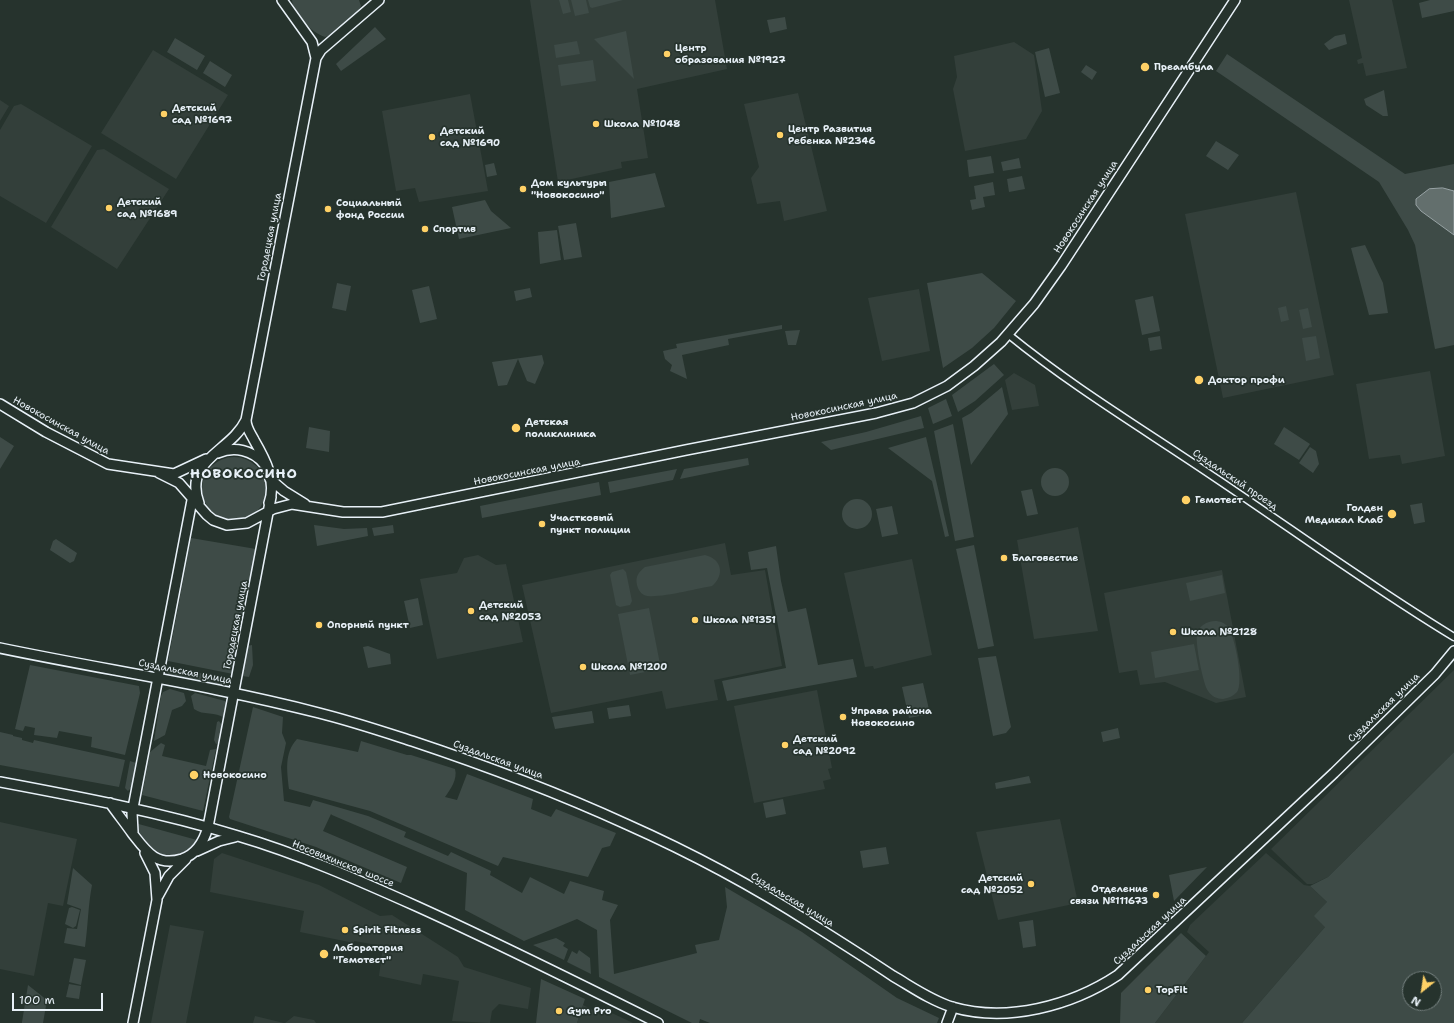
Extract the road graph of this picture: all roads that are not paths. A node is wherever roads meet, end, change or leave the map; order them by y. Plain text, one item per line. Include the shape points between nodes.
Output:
1 (282, 0) edge
2 (287, 0) edge
3 (366, 0) edge
4 (379, 0) edge
5 (1235, 0) edge
6 (289, 10) junction
7 (357, 20) junction
8 (300, 25) junction
9 (334, 39) junction
10 (316, 58) junction
11 (1009, 335) junction
12 (0, 404) edge
13 (246, 420) junction
14 (211, 457) junction
15 (159, 473) junction
16 (269, 476) junction
17 (196, 485) junction
18 (193, 497) junction
19 (271, 497) junction
20 (314, 508) junction
21 (202, 509) junction
22 (268, 512) junction
23 (253, 521) junction
24 (1454, 637) edge
25 (0, 648) edge
26 (1454, 651) edge
27 (158, 678) junction
28 (234, 693) junction
29 (0, 782) edge
30 (110, 803) junction
31 (133, 808) junction
32 (208, 827) junction
33 (134, 835) junction
34 (239, 836) junction
35 (141, 847) junction
36 (191, 855) junction
37 (157, 900) junction
38 (953, 1007) junction
39 (133, 1023) edge
40 (658, 1023) edge
41 (947, 1023) edge

1 - 6 street
2 - 6 street
3 - 7 street via 366,9
4 - 7 street
5 - 11 street, Новокосинская улица via 1061,266
6 - 8 street
7 - 9 street
8 - 9 street via 321,41 329,42
8 - 10 street via 312,42
9 - 10 street
10 - 13 street, Городецкая улица
11 - 20 street, Новокосинская улица via 947,386 913,404 382,512 343,512
11 - 24 street, Суздальский проезд via 1035,356 1174,451
12 - 15 street, Новокосинская улица via 46,432 108,464
13 - 14 street via 240,431
13 - 16 street via 246,426 261,452
14 - 15 street via 180,472
14 - 16 street via 230,450 243,450 256,457
14 - 17 street via 199,472
15 - 18 street via 173,478
16 - 19 street via 272,484
16 - 20 street via 291,496
17 - 18 street
17 - 21 street
18 - 21 street
18 - 27 street
19 - 22 street, Городецкая улица
19 - 23 street via 262,513
20 - 22 street, Новокосинская улица via 298,504 285,505
21 - 23 street via 213,520 227,525 241,525
22 - 23 street, Новокосинская улица
22 - 28 street, Городецкая улица
25 - 27 street, Суздальская улица
26 - 38 street, Суздальская улица via 1435,674 1334,773 1118,975 1103,985 1072,998 1031,1010 996,1014
27 - 28 street, Суздальская улица
27 - 31 street
28 - 32 street, Городецкая улица
28 - 38 street, Суздальская улица via 320,713 384,732 462,758 587,806 723,873 806,920 916,990
29 - 30 street, Носовихинское шоссе
30 - 31 street, Носовихинское шоссе
30 - 33 street
31 - 32 street, Носовихинское шоссе
31 - 33 street via 131,820
32 - 34 street, Носовихинское шоссе
32 - 36 street, Городецкая улица via 204,840
33 - 35 street
34 - 36 street via 219,841
34 - 40 street, Носовихинское шоссе via 318,864 392,895 509,949
35 - 36 street via 150,855 164,861 179,860
35 - 37 street via 155,873
36 - 37 street via 169,876
37 - 39 street
38 - 41 street

